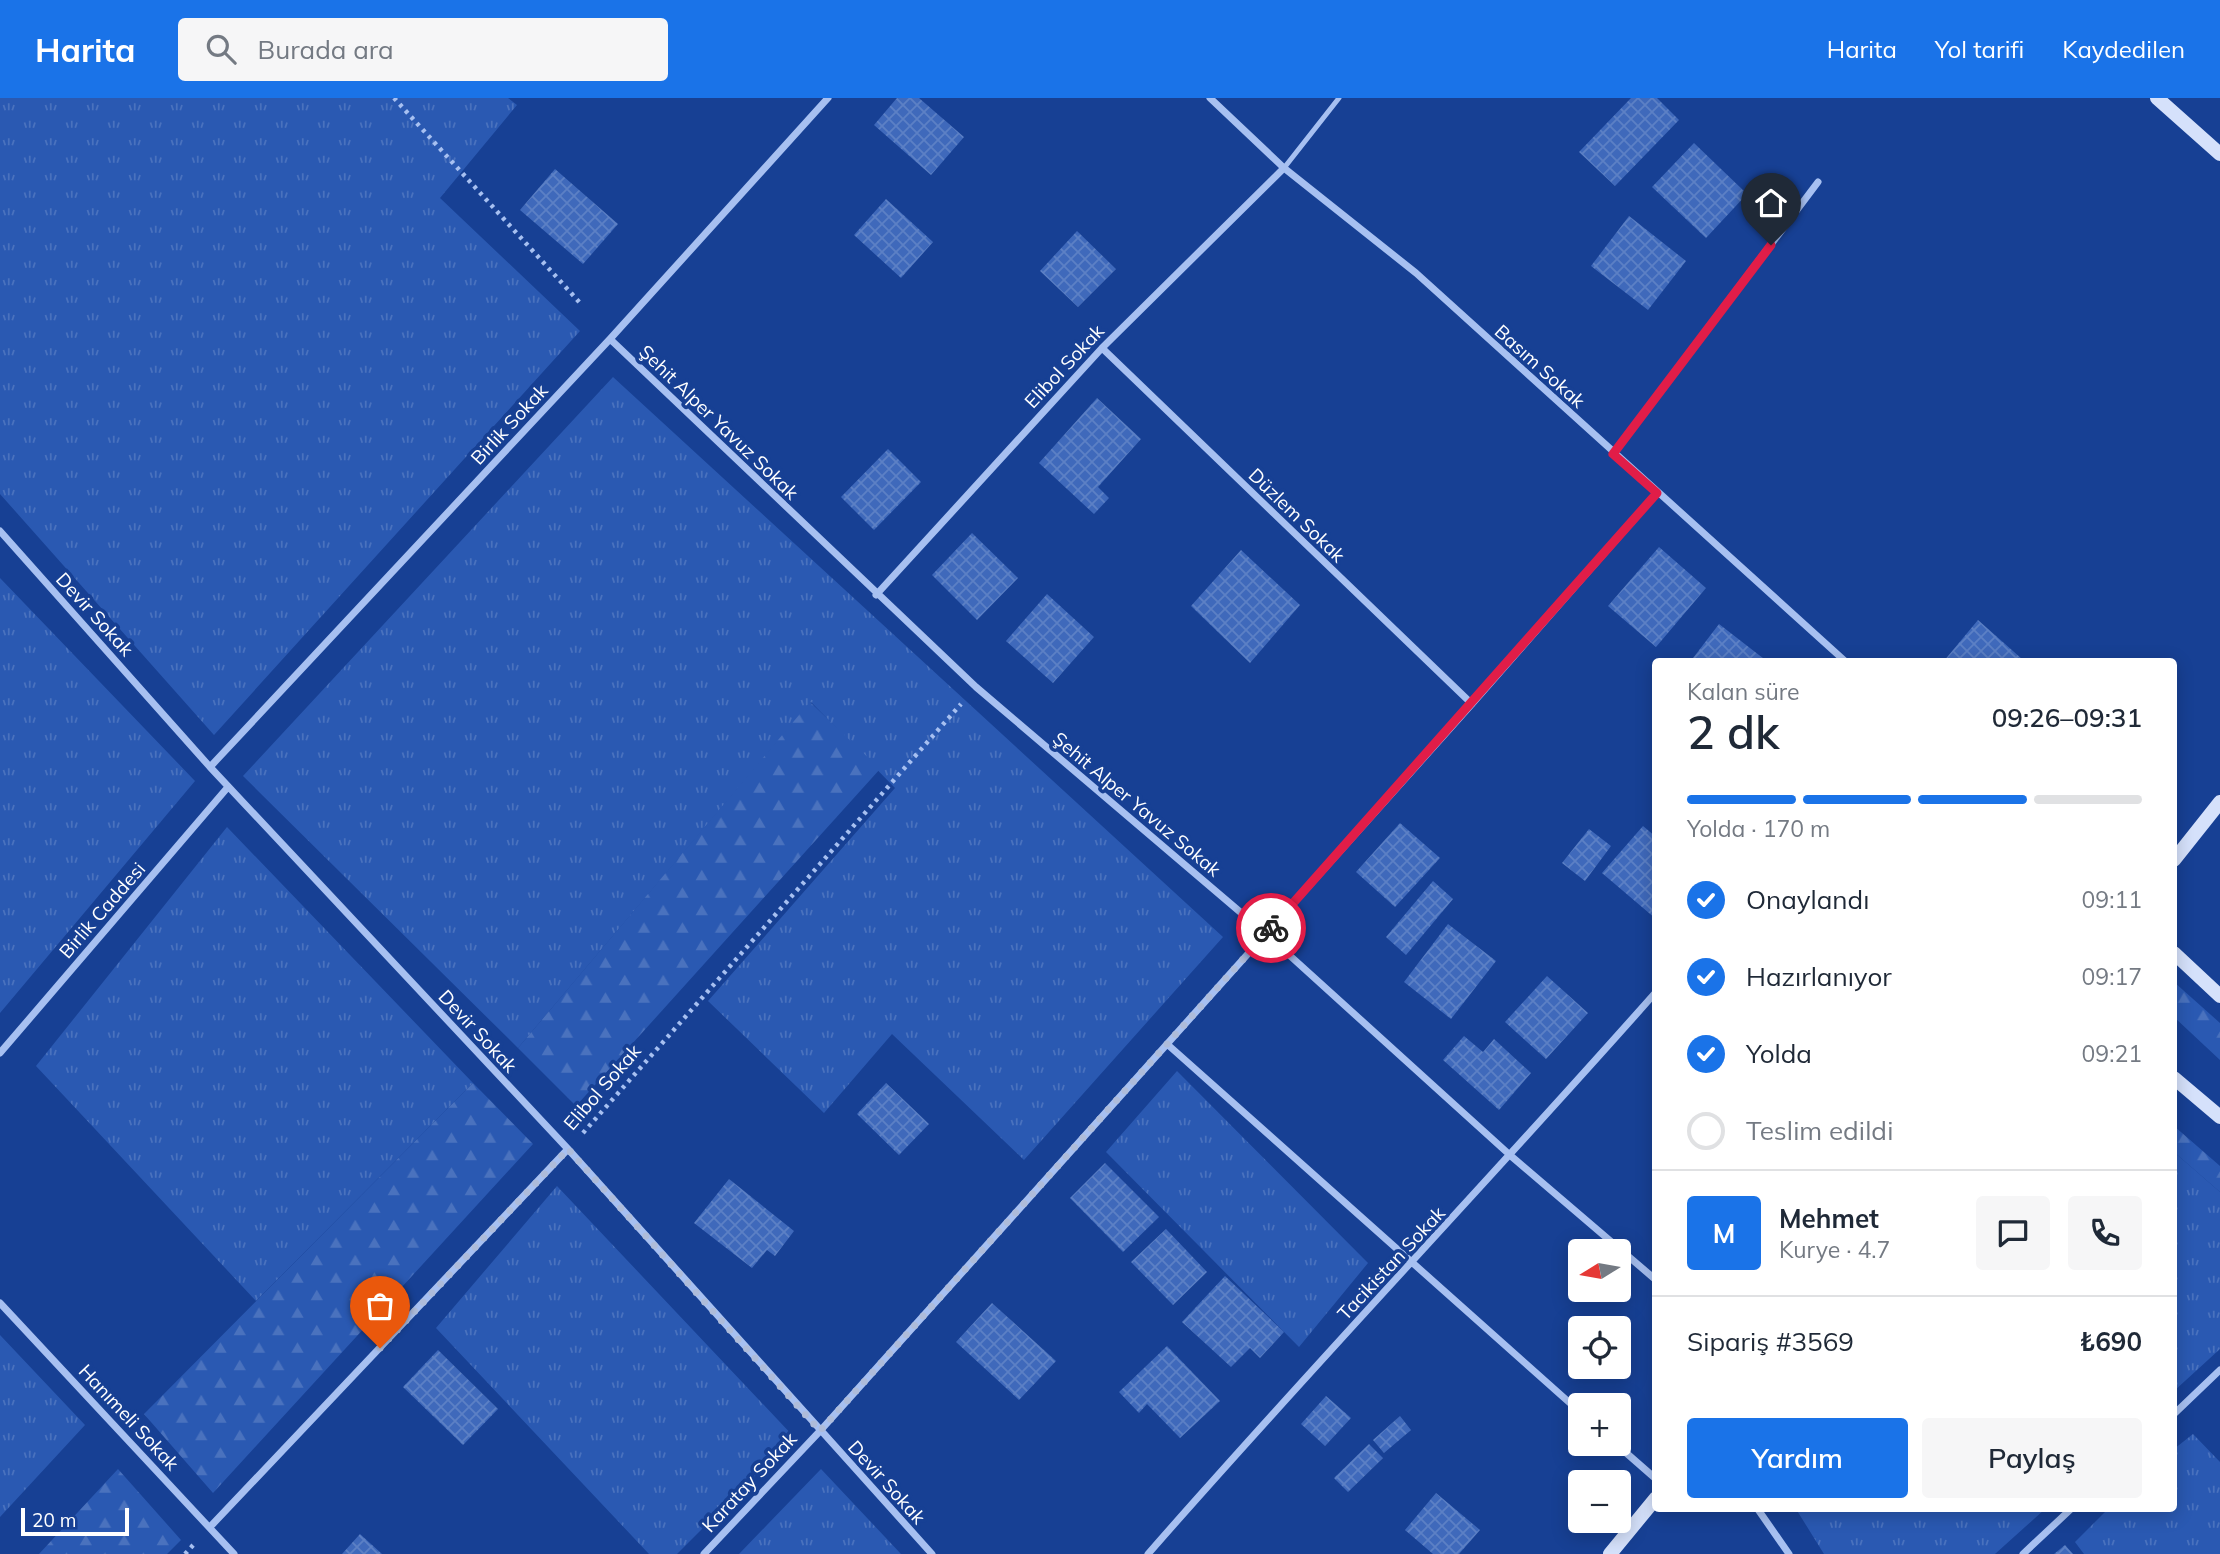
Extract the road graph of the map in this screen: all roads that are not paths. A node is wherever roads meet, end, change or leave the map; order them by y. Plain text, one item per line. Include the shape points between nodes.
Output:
1 (828, 98) edge
2 (1210, 98) edge
3 (1339, 98) edge
4 (2157, 98) edge
5 (2220, 155) edge
6 (1284, 168) junction
7 (1818, 182) dead end
8 (610, 339) junction
9 (1102, 348) junction
10 (1613, 454) junction
11 (1657, 493) junction
12 (0, 531) edge
13 (876, 595) junction
14 (1842, 658) edge
15 (1472, 704) junction
16 (210, 767) junction
17 (228, 787) junction
18 (2220, 802) edge
19 (2177, 856) edge
20 (1266, 934) junction
21 (2177, 956) edge
22 (2220, 996) edge
23 (1652, 997) edge
24 (1167, 1044) junction
25 (0, 1053) edge
26 (2177, 1080) edge
27 (2220, 1117) edge
28 (568, 1149) junction
29 (1511, 1156) junction
30 (1412, 1264) junction
31 (1652, 1277) edge
32 (0, 1303) edge
33 (2220, 1370) edge
34 (1568, 1401) edge
35 (2177, 1411) edge
36 (820, 1431) junction
37 (1630, 1456) edge
38 (1652, 1476) edge
39 (1652, 1503) edge
40 (1760, 1512) edge
41 (2068, 1512) edge
42 (210, 1527) junction
43 (234, 1554) edge
44 (704, 1554) edge
45 (932, 1554) edge
46 (1148, 1554) edge
47 (1609, 1554) edge
48 (1788, 1554) edge
49 (2024, 1554) edge

1 - 8 street, Birlik Sokak
2 - 6 street, Basım Sokak
3 - 6 lane
4 - 5 street
6 - 9 street, Elibol Sokak
6 - 10 street, Basım Sokak via 1416,274
7 - 10 street
8 - 13 street, Şehit Alper Yavuz Sokak
8 - 16 street, Birlik Sokak
9 - 13 street, Elibol Sokak
9 - 15 street, Düzlem Sokak
10 - 11 street, Basım Sokak
11 - 14 street, Basım Sokak
11 - 15 street, Karatay Sokak
12 - 16 street, Devir Sokak
13 - 20 street, Şehit Alper Yavuz Sokak via 976,687
15 - 20 street, Karatay Sokak
16 - 17 street, Devir Sokak
17 - 25 street, Birlik Caddesi
17 - 28 street, Devir Sokak
18 - 19 street
20 - 24 street, Karatay Sokak
20 - 29 street, Şehit Alper Yavuz Sokak
21 - 22 street
23 - 29 street, Tacikistan Sokak
24 - 30 street
24 - 36 street, Karatay Sokak
26 - 27 street
28 - 36 street, Devir Sokak
28 - 42 street, Elibol Sokak
29 - 30 street, Tacikistan Sokak
29 - 31 street, Şehit Alper Yavuz Sokak
30 - 34 street
30 - 46 street, Tacikistan Sokak
32 - 42 street, Hanımeli Sokak
33 - 35 street
36 - 44 street, Karatay Sokak
36 - 45 street, Devir Sokak
37 - 38 street
39 - 47 street
40 - 48 street
41 - 49 street
42 - 43 street, Hanımeli Sokak

